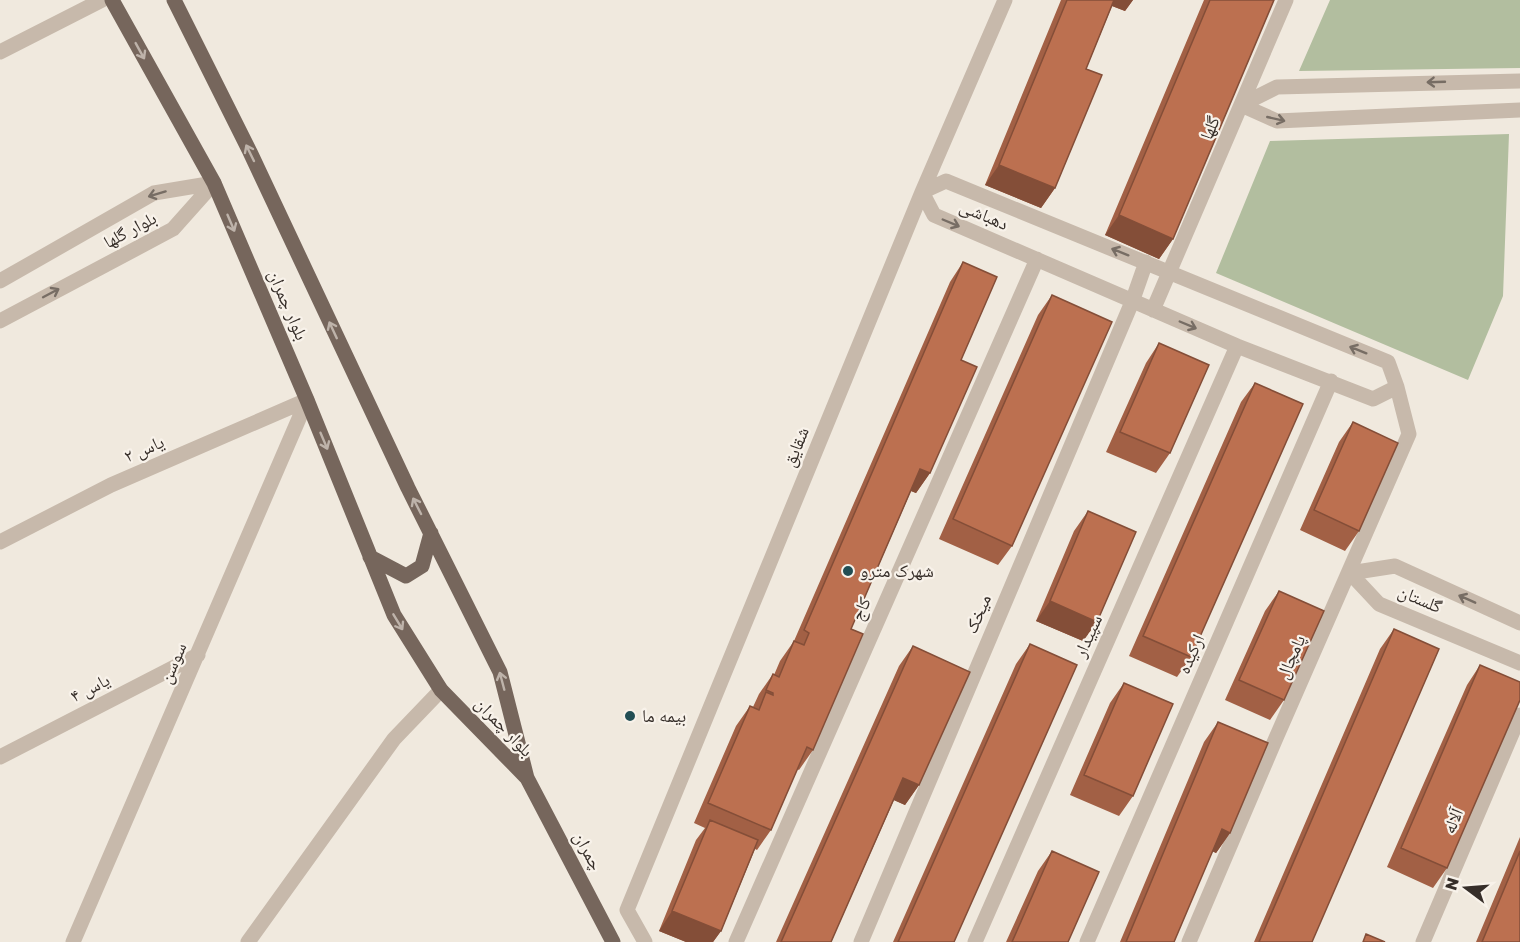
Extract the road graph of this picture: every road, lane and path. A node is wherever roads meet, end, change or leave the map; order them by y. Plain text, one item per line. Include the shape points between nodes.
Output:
1 (102, 0) edge
2 (112, 0) edge
3 (174, 0) edge
4 (1005, 0) edge
5 (1286, 0) edge
6 (0, 52) edge
7 (1520, 81) edge
8 (1241, 105) junction
9 (1520, 110) edge
10 (214, 183) junction
11 (922, 192) junction
12 (1036, 259) junction
13 (1146, 262) junction
14 (1169, 272) junction
15 (0, 281) edge
16 (1132, 302) junction
17 (1153, 310) junction
18 (0, 321) edge
19 (1237, 346) junction
20 (1331, 381) junction
21 (1397, 387) junction
22 (307, 400) junction
23 (431, 533) junction
24 (0, 542) edge
25 (370, 557) junction
26 (1350, 573) junction
27 (1520, 623) edge
28 (198, 655) junction
29 (1520, 663) edge
30 (441, 690) junction
31 (1520, 715) edge
32 (0, 756) edge
33 (527, 778) junction
34 (73, 942) edge
35 (248, 942) edge
36 (613, 942) edge
37 (645, 942) edge
38 (736, 942) edge
39 (861, 942) edge
40 (975, 942) edge
41 (1087, 942) edge
42 (1190, 942) edge
43 (1423, 942) edge

1 - 6 street
2 -> 10 main road, بلوار چمران
23 -> 3 main road, بلوار چمران
4 - 11 street, شقایق
5 - 8 street, گلها
7 -> 8 street via 1277,87
8 -> 9 street via 1277,121
8 - 14 street, گلها
10 -> 15 street, بلوار گلها via 154,193
18 -> 10 street, بلوار گلها via 173,229
10 -> 22 main road, بلوار چمران
11 -> 12 street, دهباشی via 934,215
13 -> 11 street, دهباشی via 946,181
11 - 37 street, شقایق via 627,910
12 - 16 street, دهباشی
12 - 38 street, کاج
13 - 14 street, دهباشی
13 - 16 street, میخک
14 - 17 street, گلها
21 -> 14 street, دهباشی via 1388,362
16 - 17 street, دهباشی
16 - 39 street, میخک
17 -> 19 street, دهباشی
19 - 20 street, دهباشی
19 - 40 street, سپیدار
20 - 21 street, دهباشی via 1373,399
20 - 41 street, ارکیده
21 - 26 street, پامچال via 1409,434
22 - 24 street, یاس ۲ via 111,484
22 -> 25 main road, بلوار چمران
22 - 28 street, سوسن
23 - 25 main road via 422,566 406,576
33 -> 23 main road, بلوار چمران via 500,672
25 -> 30 main road, بلوار چمران via 394,615
27 -> 26 street, گلستان via 1395,566
26 - 29 street, گلستان via 1379,603
26 - 42 street, پامچال
28 - 32 street, یاس ۴
28 - 34 street, سوسن
30 - 33 main road, بلوار چمران
30 - 35 street via 394,739
31 - 43 street, آلاله
33 - 36 main road, چمران

